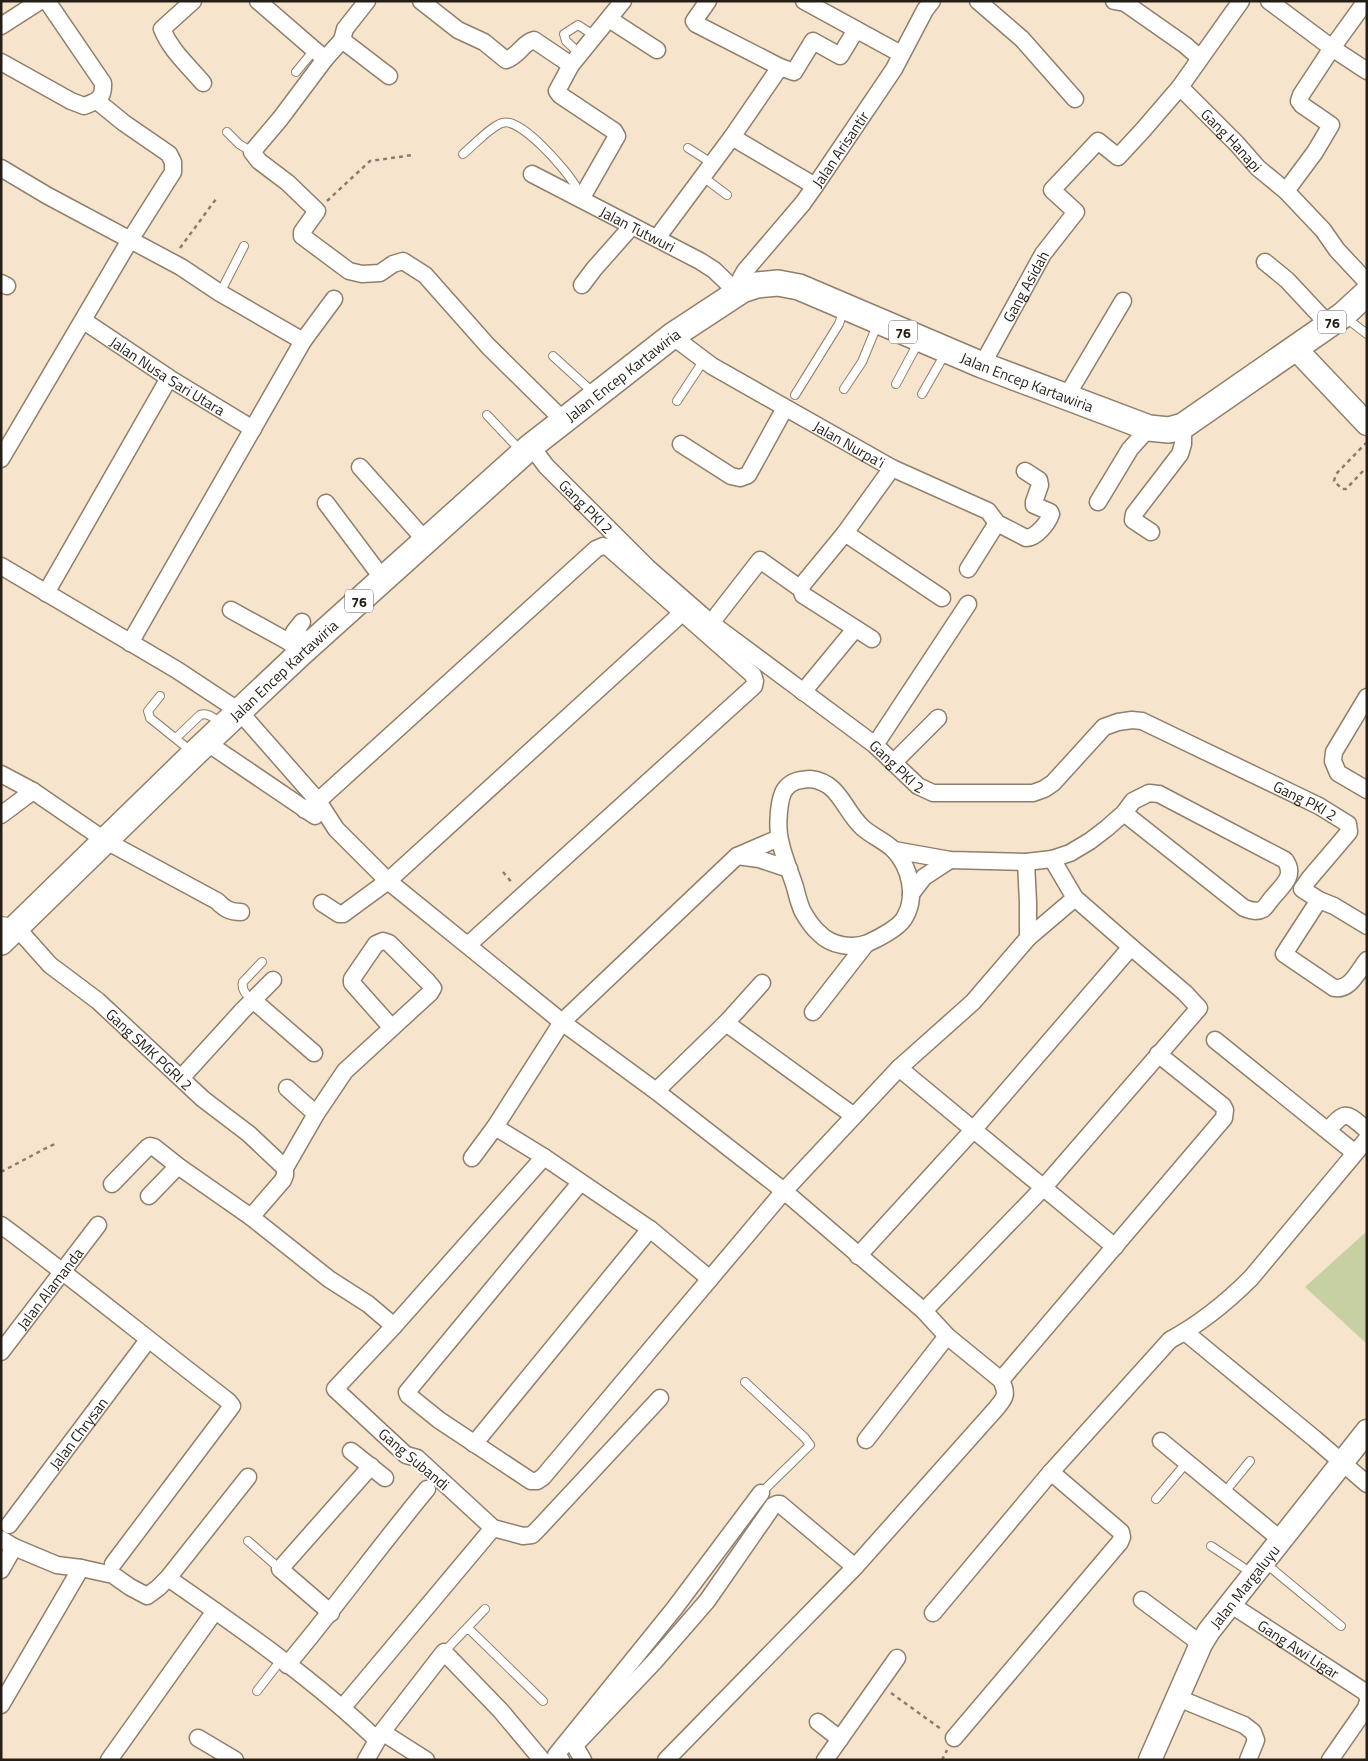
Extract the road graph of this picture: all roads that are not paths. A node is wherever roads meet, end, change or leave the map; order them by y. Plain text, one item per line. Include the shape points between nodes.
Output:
1 (40, 1) edge
2 (47, 1) edge
3 (193, 1) edge
4 (258, 1) edge
5 (367, 1) edge
6 (420, 1) edge
7 (623, 1) edge
8 (708, 1) edge
9 (804, 1) edge
10 (932, 1) edge
11 (978, 1) edge
12 (1114, 1) edge
13 (1241, 1) edge
14 (1269, 1) edge
15 (1366, 2) edge
16 (609, 19) junction
17 (1, 26) edge
18 (856, 30) junction
19 (595, 36) junction
20 (342, 40) junction
21 (1332, 48) junction
22 (657, 50) dead end
23 (320, 54) junction
24 (902, 54) junction
25 (1200, 58) junction
26 (576, 59) junction
27 (1, 62) edge
28 (780, 67) junction
29 (1367, 71) edge
30 (296, 72) dead end
31 (389, 76) dead end
32 (203, 83) dead end
33 (1180, 87) junction
34 (1075, 99) dead end
35 (97, 101) junction
36 (227, 132) dead end
37 (732, 137) junction
38 (688, 148) dead end
39 (252, 152) junction
40 (464, 154) dead end
41 (713, 164) junction
42 (1, 168) edge
43 (532, 174) dead end
44 (703, 177) junction
45 (815, 186) junction
46 (1286, 191) junction
47 (727, 195) dead end
48 (580, 198) junction
49 (632, 226) junction
50 (657, 238) junction
51 (130, 240) junction
52 (244, 246) dead end
53 (1265, 262) dead end
54 (1367, 282) edge
55 (582, 285) dead end
56 (740, 291) junction
57 (220, 292) junction
58 (1367, 293) edge
59 (334, 298) dead end
60 (1123, 301) dead end
61 (845, 307) junction
62 (1336, 320) junction
63 (84, 321) junction
64 (879, 321) junction
65 (1367, 334) edge
66 (672, 336) junction
67 (920, 339) junction
68 (303, 341) junction
69 (1295, 348) junction
70 (947, 350) junction
71 (553, 356) dead end
72 (704, 360) junction
73 (982, 365) junction
74 (169, 378) junction
75 (896, 384) dead end
76 (844, 389) dead end
77 (922, 394) dead end
78 (594, 397) junction
79 (1066, 397) junction
80 (677, 401) dead end
81 (790, 401) junction
82 (487, 415) dead end
83 (564, 421) junction
84 (1367, 424) edge
85 (1183, 426) junction
86 (1149, 428) junction
87 (253, 429) junction
88 (681, 444) dead end
89 (527, 450) junction
90 (1, 459) edge
91 (360, 467) dead end
92 (892, 468) junction
93 (1025, 471) dead end
94 (1098, 502) dead end
95 (326, 503) dead end
96 (997, 523) junction
97 (1151, 532) dead end
98 (845, 533) junction
99 (426, 541) junction
100 (1, 566) edge
101 (968, 569) dead end
102 (383, 579) junction
103 (801, 589) junction
104 (46, 593) junction
105 (942, 598) dead end
106 (968, 604) dead end
107 (231, 610) dead end
108 (682, 614) junction
109 (711, 623) junction
110 (855, 629) junction
111 (872, 638) dead end
112 (305, 640) junction
113 (130, 643) junction
114 (803, 692) junction
115 (160, 696) dead end
116 (1367, 697) edge
117 (232, 718) junction
118 (938, 718) dead end
119 (875, 744) junction
120 (192, 745) junction
121 (894, 762) junction
122 (1, 774) edge
123 (1367, 790) edge
124 (33, 791) junction
125 (311, 806) junction
126 (1124, 813) junction
127 (1, 815) edge
128 (779, 838) junction
129 (106, 841) junction
130 (894, 850) junction
131 (737, 856) junction
132 (1052, 859) junction
133 (950, 860) junction
134 (1026, 862) junction
135 (789, 869) junction
136 (388, 880) junction
137 (911, 894) junction
138 (1310, 894) junction
139 (1075, 898) junction
140 (322, 903) dead end
141 (241, 912) dead end
142 (1367, 926) edge
143 (7, 930) edge
144 (1028, 938) junction
145 (866, 944) junction
146 (468, 945) junction
147 (1131, 947) junction
148 (1367, 960) edge
149 (262, 962) dead end
150 (273, 980) dead end
151 (762, 983) dead end
152 (254, 1001) junction
153 (813, 1012) dead end
154 (562, 1022) junction
155 (726, 1023) junction
156 (392, 1028) junction
157 (1215, 1040) dead end
158 (314, 1053) dead end
159 (1158, 1054) junction
160 (899, 1068) junction
161 (182, 1077) junction
162 (287, 1088) dead end
163 (656, 1091) junction
164 (316, 1114) junction
165 (854, 1116) junction
166 (495, 1127) junction
167 (974, 1129) junction
168 (1328, 1130) junction
169 (1367, 1130) edge
170 (1367, 1139) edge
171 (1356, 1153) junction
172 (544, 1157) junction
173 (472, 1158) dead end
174 (178, 1166) junction
175 (285, 1168) junction
176 (580, 1183) junction
177 (112, 1184) dead end
178 (1044, 1187) junction
179 (784, 1191) junction
180 (149, 1196) dead end
181 (251, 1217) junction
182 (1, 1225) edge
183 (98, 1226) dead end
184 (650, 1229) junction
185 (1115, 1247) junction
186 (858, 1256) junction
187 (64, 1271) junction
188 (710, 1279) junction
189 (924, 1311) junction
190 (394, 1326) junction
191 (1185, 1332) junction
192 (947, 1336) junction
193 (148, 1340) junction
194 (1, 1352) edge
195 (1001, 1380) junction
196 (746, 1382) dead end
197 (660, 1398) dead end
198 (1367, 1431) edge
199 (866, 1440) dead end
200 (1162, 1442) dead end
201 (474, 1444) junction
202 (351, 1451) dead end
203 (1187, 1462) junction
204 (1250, 1462) dead end
205 (1341, 1462) junction
206 (371, 1466) junction
207 (1051, 1472) junction
208 (248, 1477) dead end
209 (386, 1478) dead end
210 (1367, 1484) edge
211 (427, 1489) dead end
212 (760, 1493) joint
213 (1224, 1493) junction
214 (1156, 1499) dead end
215 (493, 1528) junction
216 (8, 1537) edge
217 (1280, 1540) junction
218 (248, 1541) dead end
219 (1211, 1546) dead end
220 (113, 1564) dead end
221 (855, 1567) junction
222 (80, 1568) junction
223 (1258, 1568) junction
224 (280, 1569) junction
225 (1, 1570) edge
226 (168, 1578) junction
227 (1142, 1600) dead end
228 (1230, 1604) junction
229 (485, 1609) dead end
230 (215, 1611) junction
231 (330, 1613) junction
232 (933, 1613) dead end
233 (1341, 1626) dead end
234 (468, 1628) junction
235 (1201, 1644) junction
236 (444, 1652) junction
237 (897, 1658) dead end
238 (284, 1662) junction
239 (257, 1691) dead end
240 (1367, 1696) edge
241 (1178, 1698) junction
242 (543, 1701) dead end
243 (1367, 1704) edge
244 (1, 1705) edge
245 (343, 1707) junction
246 (818, 1722) dead end
247 (380, 1736) junction
248 (198, 1738) dead end
249 (954, 1738) road end
250 (840, 1739) junction
251 (551, 1758) edge
252 (109, 1760) edge
253 (235, 1760) edge
254 (366, 1760) edge
255 (426, 1760) edge
256 (583, 1760) edge
257 (666, 1760) edge
258 (825, 1760) edge
259 (1150, 1760) edge
260 (1248, 1760) edge
261 (1330, 1760) edge

1 - 17 street
2 - 35 street via 104,83 104,91
3 - 32 street via 162,29 179,58
4 - 23 street
5 - 20 street via 345,29
6 - 26 street via 506,60 534,40
7 - 16 street
8 - 28 street via 694,22 696,24
9 - 18 street
10 - 24 street, Jalan Arisantir
11 - 34 street via 1022,39
12 - 25 street via 1125,3
13 - 25 street
14 - 21 street
15 - 21 street
16 - 19 street
16 - 22 street
18 - 24 street
18 - 28 street via 840,56 813,41 794,72
19 - 26 street
19 - 26 lane via 578,25 564,34
20 - 23 street
20 - 31 street
21 - 29 street
21 - 46 street via 1300,100 1302,105 1331,125
23 - 30 lane
23 - 39 street via 280,119
24 - 45 street, Jalan Arisantir
25 - 33 street
26 - 48 street via 557,91 617,136
27 - 35 street via 71,102 84,106
28 - 37 street
33 - 46 street, Gang Hanapi via 1258,168
33 - 73 street, Gang Asidah via 1118,157 1098,142 1052,190 1076,212 1042,254
35 - 51 street via 169,154 173,162 173,172
36 - 39 lane
37 - 41 street
37 - 45 street
38 - 41 lane
39 - 83 street via 317,210 302,236 350,271 380,273 393,264 403,262 425,275 488,346
40 - 48 lane via 493,128 503,122 512,122 538,141 567,173
41 - 44 street
42 - 51 street
43 - 48 street, Jalan Tutwuri
44 - 47 lane
44 - 50 street
45 - 56 street, Jalan Arisantir via 749,265
46 - 54 street, Gang Hanapi
48 - 49 street, Jalan Tutwuri
49 - 50 street, Jalan Tutwuri
49 - 55 street
50 - 56 street, Jalan Tutwuri via 714,270
51 - 57 street
51 - 63 street
52 - 57 lane
53 - 62 street
56 - 61 main road, Jalan Encep Kartawiria / 76 via 778,283 798,287
56 - 66 main road, Jalan Encep Kartawiria / 76
57 - 68 street
58 - 62 main road, Jalan Encep Kartawiria / 76
59 - 68 street
60 - 79 street
61 - 64 main road, Jalan Encep Kartawiria / 76
61 - 81 lane via 838,324
62 - 65 lane
62 - 69 main road, Jalan Encep Kartawiria / 76
63 - 74 street, Jalan Nusa Sari Utara
63 - 90 street
64 - 67 main road, Jalan Encep Kartawiria / 76
64 - 76 lane via 862,362
66 - 72 street, Jalan Nurpa'i
66 - 78 main road, Jalan Encep Kartawiria / 76
67 - 70 main road, Jalan Encep Kartawiria / 76
67 - 75 lane
68 - 87 street
69 - 84 main road
69 - 85 main road, Jalan Encep Kartawiria / 76
70 - 73 main road, Jalan Encep Kartawiria / 76
70 - 77 lane
71 - 78 lane
72 - 80 lane
72 - 81 street, Jalan Nurpa'i
73 - 79 main road, Jalan Encep Kartawiria / 76
74 - 87 street, Jalan Nusa Sari Utara
74 - 104 street
78 - 83 main road, Jalan Encep Kartawiria / 76
79 - 86 main road, Jalan Encep Kartawiria / 76
81 - 88 street via 748,475 740,478 731,476
81 - 92 street, Jalan Nurpa'i
82 - 89 lane
83 - 89 main road, Jalan Encep Kartawiria / 76
85 - 86 main road, Jalan Encep Kartawiria / 76 via 1169,430
85 - 97 street via 1184,444 1180,454 1134,514 1133,520
86 - 94 street via 1130,449
87 - 113 street
89 - 99 main road, Jalan Encep Kartawiria / 76
89 - 109 street, Gang PKI 2 via 648,568
91 - 99 street
92 - 96 street, Jalan Nurpa'i via 988,511
92 - 98 street
93 - 96 street, Jalan Nurpa'i via 1040,485 1034,505 1051,514 1036,535 1030,538
95 - 102 street
96 - 101 street
98 - 103 street
98 - 105 street
99 - 102 main road, Jalan Encep Kartawiria / 76
100 - 104 street
102 - 112 main road, Jalan Encep Kartawiria / 76
103 - 109 street via 760,560
103 - 110 street via 803,595
104 - 113 street
106 - 119 street
107 - 112 street via 289,642
108 - 125 street via 609,548 596,549
108 - 136 street
108 - 146 street via 753,675 754,686
109 - 114 street, Gang PKI 2
110 - 111 street
110 - 114 street
112 - 117 main road, Jalan Encep Kartawiria / 76
113 - 117 street via 177,670
114 - 119 street, Gang PKI 2
115 - 120 lane via 148,711 150,718
116 - 123 street via 1334,752 1333,761 1338,773
117 - 120 main road, Jalan Encep Kartawiria / 76
117 - 125 street
118 - 121 street
119 - 121 street, Gang PKI 2
120 - 125 street
120 - 129 main road, Jalan Encep Kartawiria / 76
121 - 138 street, Gang PKI 2 via 918,786 933,793 1033,793 1053,783 1104,727 1118,722 1142,721 1319,806 1348,824 1349,832 1309,879
122 - 124 street
124 - 127 street
124 - 129 street
125 - 136 street
126 - 126 street via 1133,802 1149,793 1159,794 1285,860 1290,872 1287,880 1263,908 1253,912
126 - 132 street via 1090,841
128 - 130 street via 780,801 785,789 794,781 820,780 830,786 863,828
128 - 131 street
128 - 135 street
129 - 141 street via 217,902 224,909
129 - 143 main road, Jalan Encep Kartawiria / 76
130 - 133 street
130 - 137 street via 906,867
131 - 135 street
131 - 154 street
132 - 134 street
132 - 139 street
133 - 134 street
133 - 137 street via 924,877
134 - 144 street
135 - 145 street via 803,912 819,934 834,943
136 - 140 street via 343,914
136 - 146 street
137 - 145 street via 905,918 880,938
138 - 142 street
138 - 148 street via 1284,954 1340,989 1347,986
139 - 144 street
139 - 147 street
143 - 161 street, Gang SMK PGRI 2 via 98,1001
144 - 160 street via 973,1002
145 - 153 street
146 - 154 street
147 - 159 street via 1199,1008
147 - 167 street
149 - 152 lane via 242,986
150 - 152 street
151 - 155 street
152 - 158 street
152 - 161 street
154 - 163 street
154 - 166 street
155 - 163 street
155 - 165 street
156 - 156 street via 432,988 389,943 383,941 376,944 352,983
156 - 164 street via 345,1071
157 - 168 street
159 - 178 street
159 - 185 street via 1223,1106 1224,1118
160 - 165 street
160 - 167 street
161 - 175 street, Gang SMK PGRI 2 via 203,1099 249,1134
162 - 164 street
163 - 179 street
164 - 175 street
165 - 179 street
166 - 172 street
166 - 173 street
167 - 178 street
167 - 186 street
168 - 169 street via 1345,1115
168 - 171 street
170 - 171 street
171 - 191 street via 1232,1298
172 - 176 street
172 - 190 street
174 - 177 street via 150,1146
174 - 180 street
174 - 181 street
175 - 181 street via 283,1180
176 - 184 street
176 - 201 street via 408,1389 408,1395
178 - 185 street
178 - 189 street
179 - 186 street
179 - 188 street
181 - 190 street
182 - 187 street
183 - 187 street, Jalan Alamanda
184 - 188 street
184 - 201 street
185 - 195 street
186 - 189 street
187 - 193 street
187 - 194 street, Jalan Alamanda
188 - 201 street via 543,1477 531,1481
189 - 192 street
190 - 215 street, Gang Subandi via 335,1389 406,1455 417,1458
191 - 205 street
191 - 207 street via 1170,1340
192 - 195 street
192 - 199 street
193 - 216 street, Jalan Chrysan
193 - 220 street via 232,1406
195 - 221 street via 1006,1390 1004,1398
196 - 212 lane via 810,1445
197 - 215 street via 532,1535 523,1536
198 - 205 main road, Jalan Margaluyu
200 - 203 street
202 - 206 street
203 - 213 street
203 - 214 lane
204 - 213 lane
205 - 210 street
205 - 217 main road, Jalan Margaluyu
206 - 209 street
206 - 224 street
207 - 232 street
207 - 249 street via 1121,1532 1122,1537
208 - 226 street
211 - 231 street
212 - 251 street via 674,1609
213 - 217 street
215 - 245 street
216 - 222 street via 57,1565
216 - 225 street, Jalan Chrysan
217 - 223 main road, Jalan Margaluyu
218 - 224 lane
219 - 223 lane
221 - 256 street via 780,1504 773,1506 707,1601 577,1742 576,1748
221 - 257 street
222 - 226 street via 113,1575 147,1596
222 - 244 street
223 - 228 main road, Jalan Margaluyu
223 - 233 lane
224 - 231 street
226 - 230 street
227 - 235 street
228 - 235 main road, Jalan Margaluyu
228 - 240 street, Gang Awi Ligar
229 - 234 lane
230 - 238 street
230 - 252 street
231 - 238 street
234 - 236 lane
234 - 242 lane
235 - 241 main road, Jalan Margaluyu
236 - 247 street
236 - 251 street
237 - 250 street
238 - 239 lane
238 - 245 street
241 - 259 main road, Jalan Margaluyu
241 - 260 street via 1244,1725 1253,1732 1256,1740
243 - 261 street
245 - 247 street
246 - 250 street
247 - 254 street
247 - 255 street
248 - 253 street
250 - 258 street

